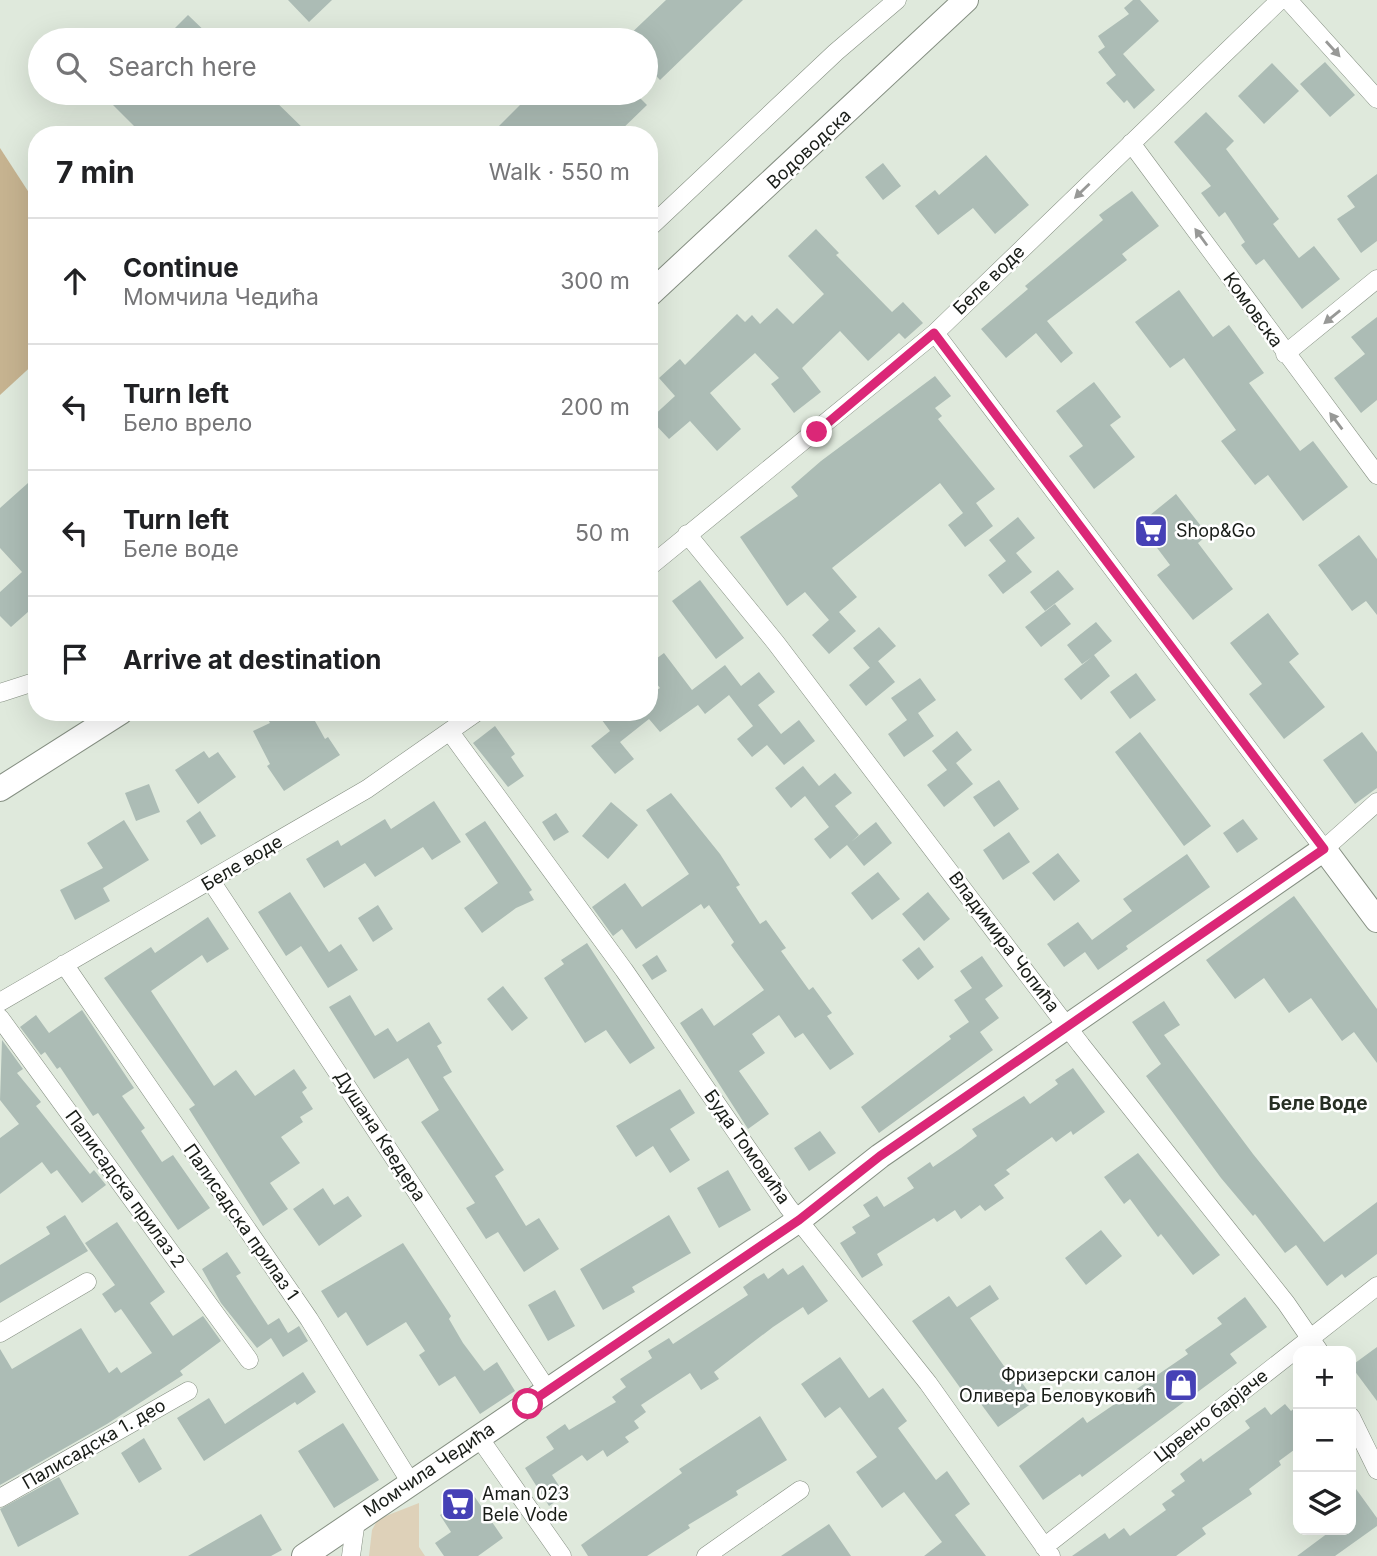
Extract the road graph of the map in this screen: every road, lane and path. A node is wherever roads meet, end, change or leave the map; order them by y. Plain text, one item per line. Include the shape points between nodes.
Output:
1 (897, 0) edge
2 (966, 0) edge
3 (1280, 0) edge
4 (1288, 0) edge
5 (1377, 99) edge
6 (1131, 143) junction
7 (658, 220) edge
8 (1377, 279) edge
9 (658, 287) edge
10 (934, 333) junction
11 (1285, 354) junction
12 (1377, 475) edge
13 (687, 534) junction
14 (658, 559) edge
15 (28, 684) edge
16 (0, 693) edge
17 (107, 721) edge
18 (465, 721) edge
19 (450, 732) junction
20 (0, 789) edge
21 (1377, 802) edge
22 (1324, 849) junction
23 (211, 881) junction
24 (1377, 920) edge
25 (64, 964) junction
26 (0, 1002) edge
27 (0, 1018) edge
28 (1068, 1028) junction
29 (799, 1220) junction
30 (87, 1282) dead end
31 (1377, 1286) edge
32 (0, 1333) edge
33 (1315, 1344) edge
34 (249, 1360) dead end
35 (188, 1391) dead end
36 (548, 1391) junction
37 (1356, 1427) edge
38 (478, 1436) junction
39 (1377, 1470) edge
40 (411, 1483) junction
41 (800, 1490) dead end
42 (0, 1498) edge
43 (356, 1520) junction
44 (1047, 1551) edge
45 (304, 1556) edge
46 (351, 1556) edge
47 (562, 1556) edge
48 (706, 1556) edge

1 - 7 street
2 - 9 street, Водоводска
3 - 6 street, Беле воде
4 -> 5 street
6 -> 10 street, Беле воде
11 -> 6 street, Комовска
8 -> 11 street
10 - 13 street, Беле воде
10 - 22 street
12 -> 11 street, Комовска
13 - 14 street, Беле воде
13 - 28 street, Владимира Чопића via 792,664
15 - 16 street
17 - 20 street
18 - 19 street, Беле воде
19 - 23 street, Беле воде via 367,789
19 - 29 street, Буда Томовића
21 - 22 street, Момчила Чедића
22 - 24 street
22 - 28 street, Момчила Чедића
23 - 25 street, Беле воде
23 - 36 street, Душана Кведера
25 - 26 street, Беле воде
25 - 40 street, Палисадска прилаз 1 via 309,1319
27 - 34 street, Палисадска прилаз 2
28 - 29 street, Момчила Чедића via 880,1156
28 - 33 street, Владимира Чопића
29 - 36 street, Момчила Чедића
29 - 44 street, Буда Томовића via 928,1383
30 - 32 street
31 - 33 street, Црвено барјаче
33 - 44 street, Црвено барјаче
35 - 42 street, Палисадска 1. део
36 - 38 street, Момчила Чедића
37 - 39 street
38 - 40 street, Момчила Чедића
38 - 47 street
40 - 43 street, Момчила Чедића
41 - 48 street
43 - 45 street, Момчила Чедића
43 - 46 street

